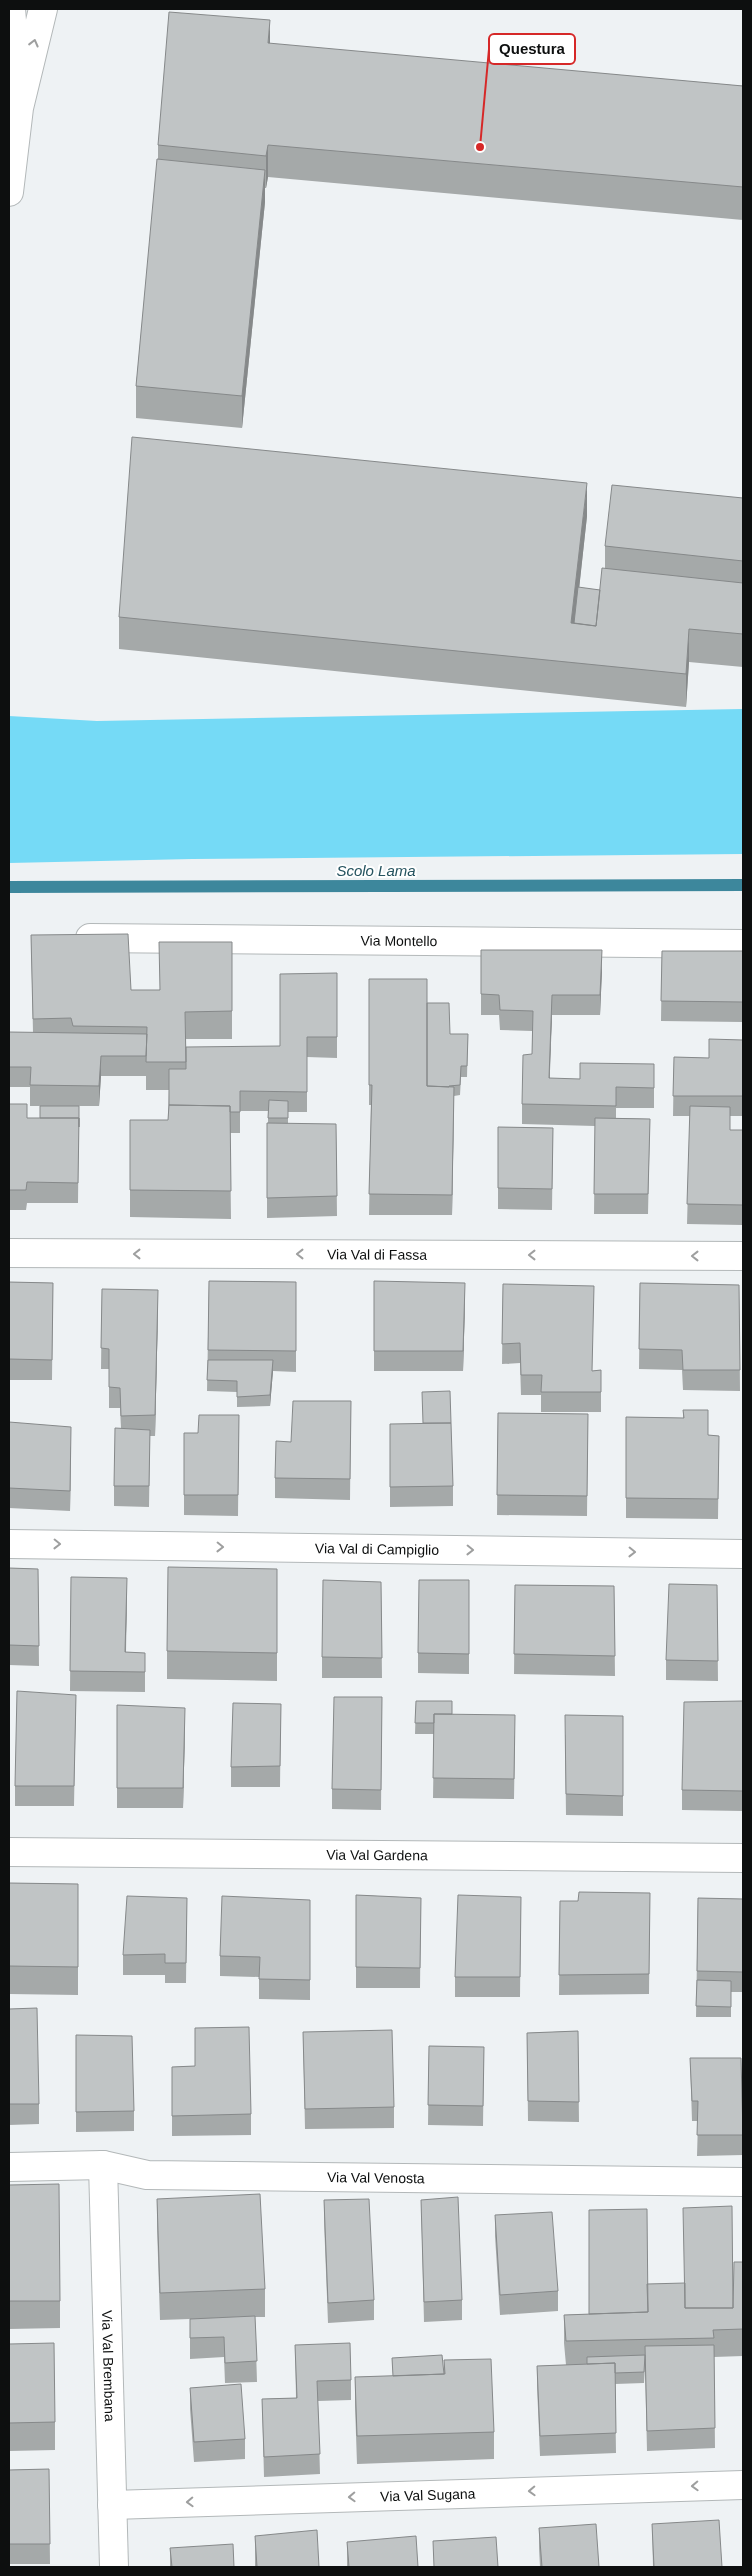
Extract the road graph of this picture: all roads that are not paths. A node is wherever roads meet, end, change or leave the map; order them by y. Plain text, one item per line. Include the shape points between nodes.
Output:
1 (11, 9) edge
2 (43, 9) edge
3 (18, 108) junction
4 (9, 192) edge
5 (63, 938) edge
6 (743, 944) edge
7 (9, 1253) edge
8 (743, 1256) edge
9 (9, 1544) edge
10 (743, 1554) edge
11 (9, 1852) edge
12 (743, 1858) edge
13 (103, 2165) junction
14 (9, 2166) edge
15 (743, 2182) edge
16 (743, 2484) edge
17 (112, 2505) junction
18 (114, 2567) edge

1 - 3 street
3 -> 2 street
3 - 4 street
5 - 6 street, Via Montello
8 -> 7 street, Via Val di Fassa
9 -> 10 street, Via Val di Campiglio
11 - 12 street, Via Val Gardena
13 - 14 street, Via Val Venosta
13 - 15 street, Via Val Venosta via 147,2175
13 - 17 street, Via Val Brembana
16 -> 17 street, Via Val Sugana
17 - 18 street, Via Val Brembana

